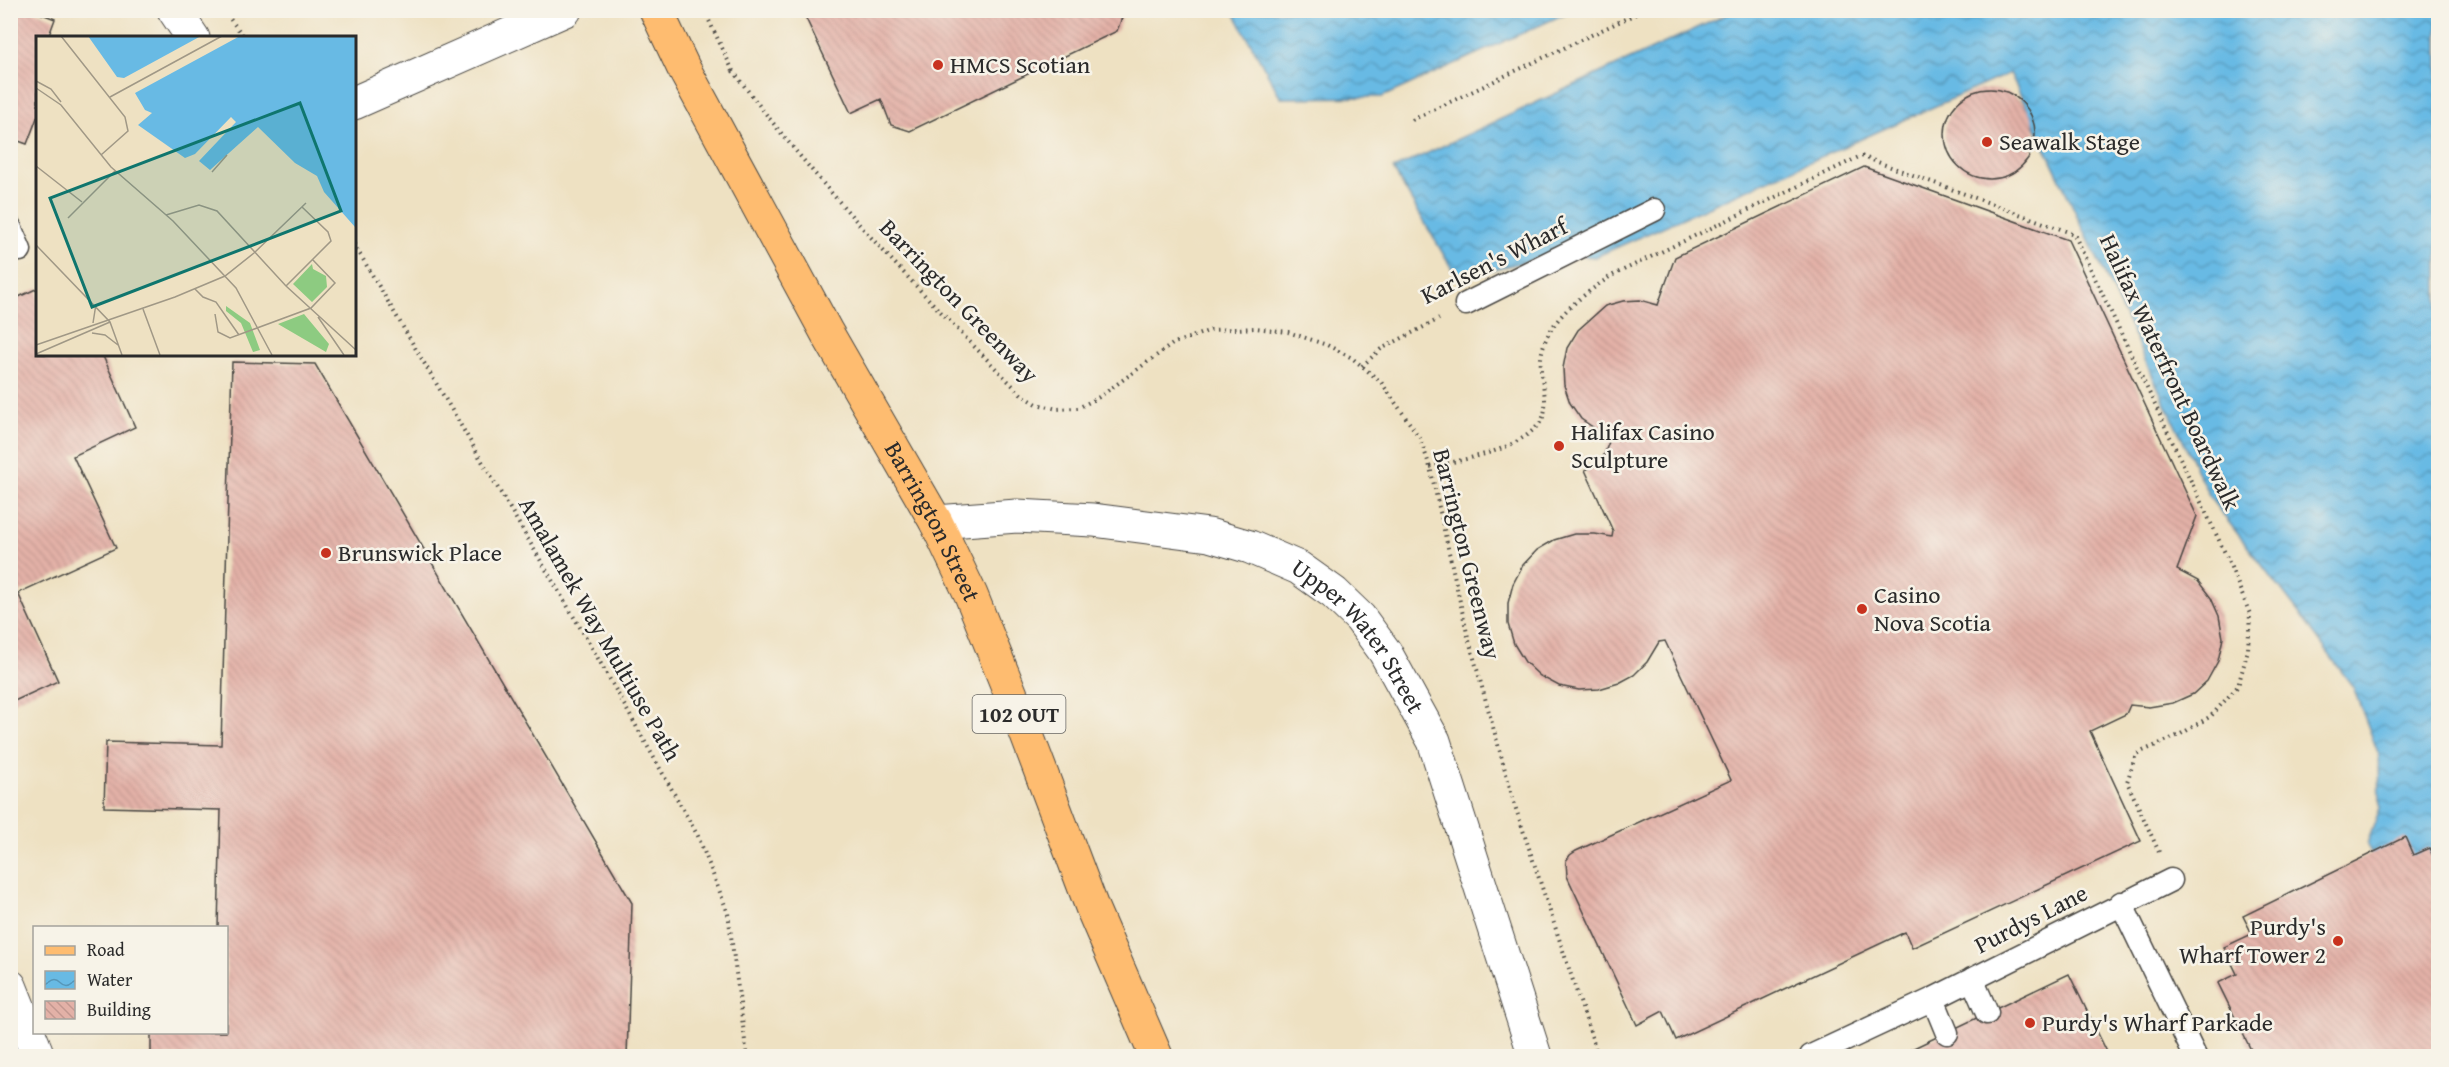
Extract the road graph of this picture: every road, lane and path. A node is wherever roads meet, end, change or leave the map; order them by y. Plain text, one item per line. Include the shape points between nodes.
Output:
1 (174, 10) edge
2 (223, 10) edge
3 (565, 10) edge
4 (656, 10) edge
5 (704, 10) edge
6 (1644, 10) edge
7 (192, 36) edge
8 (243, 36) edge
9 (356, 102) edge
10 (1412, 120) dead end
11 (1654, 210) dead end
12 (10, 227) edge
13 (356, 247) edge
14 (20, 250) dead end
15 (1466, 304) joint
16 (1362, 366) junction
17 (1430, 467) junction
18 (936, 522) junction
19 (2171, 880) joint
20 (2121, 903) junction
21 (1972, 979) junction
22 (10, 986) edge
23 (1933, 999) junction
24 (1987, 1013) dead end
25 (1947, 1033) dead end
26 (38, 1056) edge
27 (747, 1056) edge
28 (1156, 1056) edge
29 (1535, 1056) edge
30 (1598, 1056) edge
31 (1811, 1056) edge
32 (2195, 1056) edge

1 - 7 street
2 - 8 path
3 - 9 street
4 - 18 main road, Barrington Street via 827,333
5 - 16 path, Barrington Greenway via 733,71 781,134 886,253 1022,394 1037,404 1057,409 1078,408 1174,343 1211,330 1256,328 1288,332 1327,345
6 - 10 path
11 - 15 lane, Karlsen's Wharf
12 - 14 lane
13 - 27 path, Amalamek Way Multiuse Path via 698,836 728,914
15 - 16 path, Karlsen's Wharf via 1381,349
16 - 17 path, Barrington Greenway via 1381,382 1420,438
17 - 19 path, Halifax Waterfront Boardwalk via 1490,453 1521,438 1540,423 1546,400 1540,368 1544,345 1553,325 1578,299 1611,276 1862,156 2074,234 2226,555 2250,614 2248,650 2238,686 2211,716 2136,754 2127,782
17 - 30 path, Barrington Greenway via 1467,633 1515,806
18 - 28 main road, Barrington Street / 102 OUT via 984,627 1094,910
18 - 29 street, Upper Water Street via 1017,516 1093,520 1209,535 1299,568 1334,593 1360,618 1385,652 1434,741
19 - 20 lane
20 - 21 lane, Purdys Lane
20 - 32 lane, Purdys Lane
21 - 23 lane, Purdys Lane
21 - 24 lane
22 - 26 street
23 - 25 lane
23 - 31 lane, Purdys Lane

